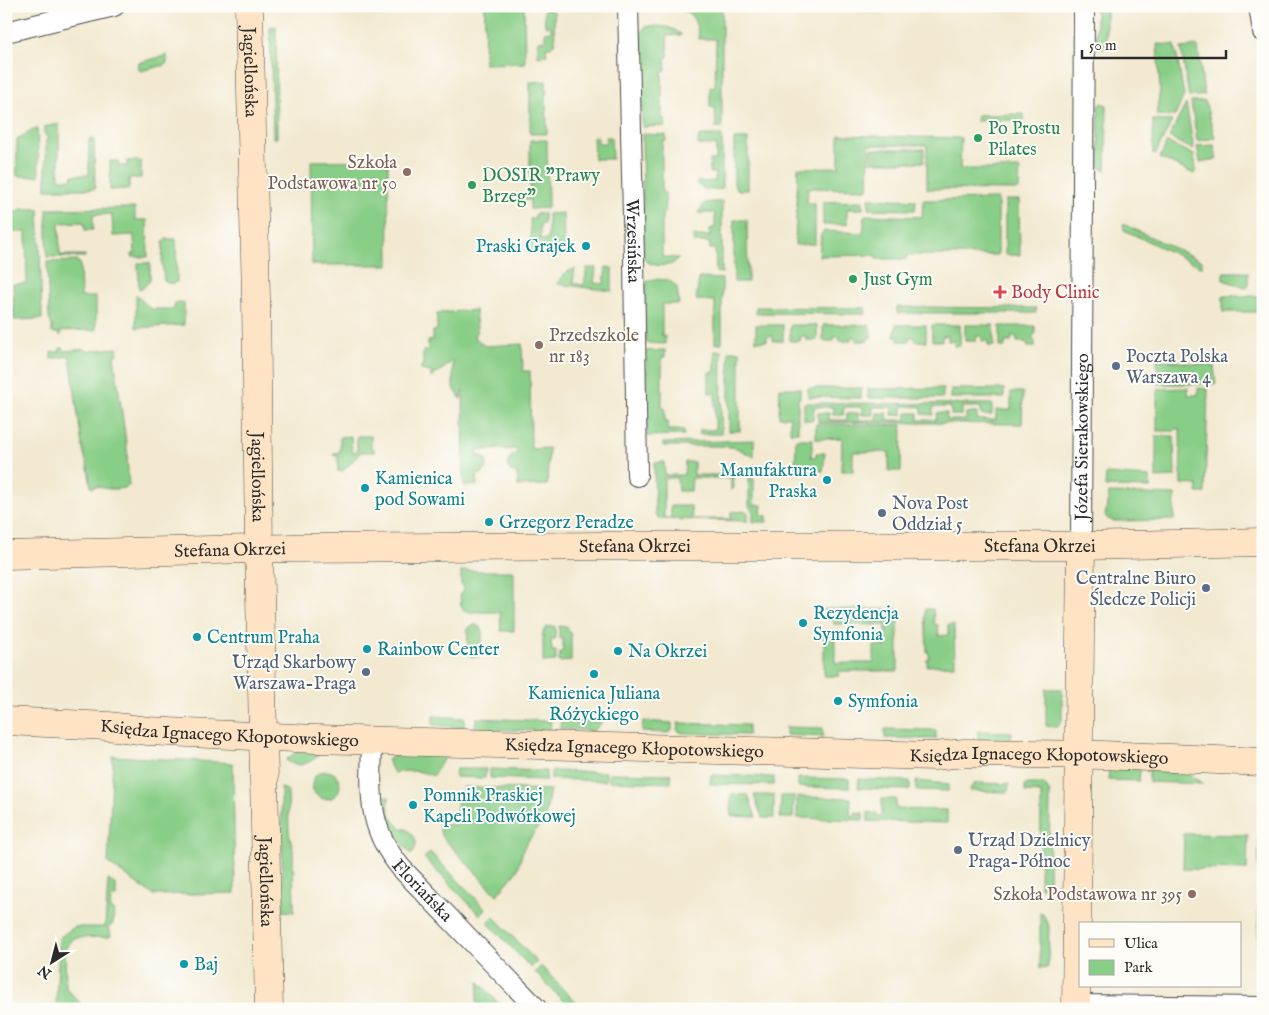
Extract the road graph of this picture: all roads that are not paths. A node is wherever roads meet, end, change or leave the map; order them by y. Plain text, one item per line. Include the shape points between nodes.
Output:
1 (114, 6) edge
2 (249, 6) edge
3 (628, 6) edge
4 (1084, 6) edge
5 (1259, 6) edge
6 (6, 32) edge
7 (1263, 32) edge
8 (637, 476) dead end
9 (1263, 542) edge
10 (1081, 546) junction
11 (259, 549) junction
12 (6, 555) edge
13 (6, 721) edge
14 (264, 737) junction
15 (372, 741) junction
16 (1078, 754) junction
17 (1263, 762) edge
18 (1076, 1007) edge
19 (1263, 1007) edge
20 (269, 1009) edge
21 (537, 1009) edge

1 - 6 street
2 - 11 street, Jagiellońska
3 - 8 street, Wrzesińska
4 - 10 street, Józefa Sierakowskiego
5 - 7 street
9 - 10 street, Stefana Okrzei
10 - 11 street, Stefana Okrzei
10 - 16 street, Józefa Sierakowskiego
11 - 12 street, Stefana Okrzei
11 - 14 street, Jagiellońska
13 - 14 street, Księdza Ignacego Kłopotowskiego
14 - 15 street, Księdza Ignacego Kłopotowskiego
14 - 20 street, Jagiellońska
15 - 16 street, Księdza Ignacego Kłopotowskiego via 934,756 965,753
15 - 21 street, Floriańska via 372,809 384,845 402,869
16 - 17 street, Księdza Ignacego Kłopotowskiego
16 - 18 street, Józefa Sierakowskiego
18 - 19 street

